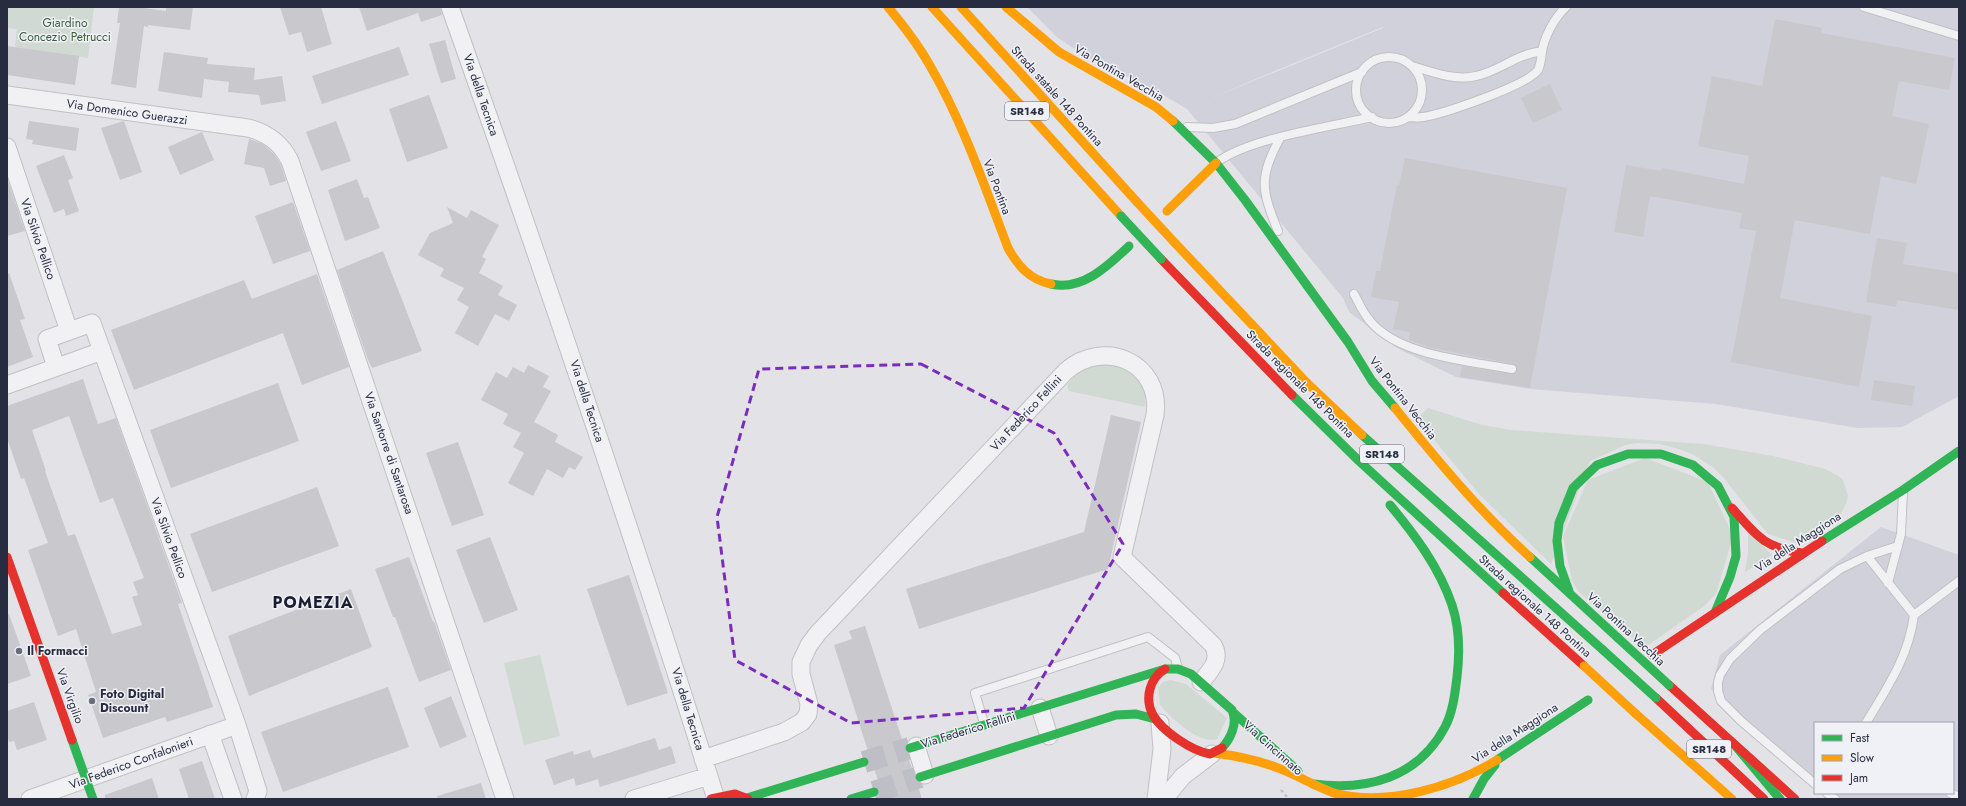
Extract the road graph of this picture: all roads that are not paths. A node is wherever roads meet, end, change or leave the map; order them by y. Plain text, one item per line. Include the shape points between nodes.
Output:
1 (450, 7) edge
2 (888, 7) edge
3 (932, 7) edge
4 (960, 7) edge
5 (1006, 7) edge
6 (1566, 7) edge
7 (1864, 7) edge
8 (1959, 36) edge
9 (1542, 51) junction
10 (1412, 66) junction
11 (1362, 72) junction
12 (7, 95) edge
13 (1372, 117) junction
14 (1408, 117) junction
15 (1180, 127) junction
16 (248, 128) joint
17 (1280, 138) junction
18 (7, 147) edge
19 (1216, 163) junction
20 (1136, 202) joint
21 (1167, 211) dead end
22 (1129, 246) dead end
23 (1293, 266) junction
24 (1354, 294) dead end
25 (69, 331) junction
26 (102, 351) junction
27 (56, 367) junction
28 (1512, 369) dead end
29 (7, 385) edge
30 (1295, 398) junction
31 (1959, 452) edge
32 (1373, 487) dead end
33 (1903, 490) junction
34 (1384, 499) dead end
35 (1732, 507) junction
36 (1898, 546) junction
37 (1802, 553) junction
38 (1867, 556) junction
39 (7, 557) edge
40 (1959, 581) edge
41 (1888, 583) junction
42 (1572, 596) junction
43 (1716, 610) junction
44 (1914, 615) junction
45 (1652, 655) dead end
46 (1165, 669) junction
47 (1178, 669) junction
48 (1201, 682) junction
49 (1588, 700) dead end
50 (1040, 708) junction
51 (1234, 713) junction
52 (1158, 721) junction
53 (1867, 722) edge
54 (984, 724) junction
55 (237, 725) junction
56 (1658, 733) junction
57 (210, 734) junction
58 (1050, 736) junction
59 (1734, 744) junction
60 (913, 747) joint
61 (1213, 754) junction
62 (703, 759) junction
63 (1500, 759) junction
64 (864, 762) tunnel mouth
65 (1691, 775) dead end
66 (709, 776) junction
67 (923, 776) joint
68 (86, 779) junction
69 (1814, 783) edge
70 (874, 792) tunnel mouth
71 (1315, 792) edge
72 (30, 799) edge
73 (93, 799) edge
74 (233, 799) edge
75 (255, 799) edge
76 (505, 799) edge
77 (634, 799) edge
78 (714, 799) edge
79 (748, 799) edge
80 (851, 799) edge
81 (1156, 799) edge
82 (1164, 799) edge
83 (1333, 799) edge
84 (1473, 799) edge
85 (1732, 799) edge
86 (1764, 799) edge
87 (1780, 799) edge
88 (1795, 799) edge
89 (1835, 799) edge
90 (1843, 799) edge

1 - 62 street, Via della Tecnica via 551,292 668,644
2 - 22 main road, Via Pontina via 920,49 949,98 1008,248 1023,270 1046,284 1070,285 1094,275
3 - 30 main road, Strada regionale 148 Pontina / SR148, bridge via 1121,216
4 - 20 main road, Strada statale 148 Pontina
5 - 15 main road, Via Pontina Vecchia via 1059,52 1144,100
6 - 9 lane via 1551,28
7 - 8 lane
9 - 10 lane via 1521,55 1488,72 1470,77 1452,76
9 - 14 lane via 1542,61 1538,69 1533,76 1524,81 1443,113 1421,118
10 - 11 lane via 1400,59 1386,58 1372,62
10 - 14 lane via 1421,83 1422,93 1415,110
11 - 13 lane via 1358,80 1357,97 1365,112
11 - 15 lane via 1235,124 1213,128
12 - 16 street, Via Domenico Guerazzi
13 - 14 lane via 1387,123
13 - 17 lane
15 - 19 main road, Via Pontina Vecchia
16 - 76 street, Via Santorre di Santarosa via 275,140 290,161
17 - 19 lane via 1238,150
17 - 23 lane via 1267,164 1264,185 1267,204
18 - 25 street, Via Silvio Pellico
19 - 21 main road
19 - 23 main road, Via Pontina Vecchia
20 - 86 main road, Strada regionale 148 Pontina / SR148, bridge via 1307,384 1656,698
23 - 42 main road, Via Pontina Vecchia via 1348,342 1372,381 1444,468 1514,543
24 - 28 lane via 1374,326 1406,346 1422,352
25 - 26 street, Via Silvio Pellico via 92,323
25 - 27 street via 46,339
26 - 27 street
26 - 55 street, Via Silvio Pellico
27 - 29 street
30 - 32 main road
30 - 56 main road, Strada regionale 148 Pontina / SR148, bridge via 1377,478
31 - 33 main road, Via della Maggiona
33 - 36 lane
33 - 37 main road, Via della Maggiona
34 - 71 main road via 1416,537 1442,576 1456,617 1459,660 1451,711 1445,727 1429,750 1397,776 1354,787
35 - 37 main road via 1766,544 1780,550
35 - 42 main road via 1714,481 1703,471 1678,458 1626,454 1600,465 1577,483 1567,497 1560,516 1558,562
35 - 43 main road via 1737,531 1736,556 1730,580
36 - 38 lane
36 - 41 lane
37 - 43 main road, Via della Maggiona
38 - 41 lane
38 - 69 lane via 1840,569 1760,630 1730,659 1718,682 1722,701 1741,721
39 - 68 main road, Via Virgilio
40 - 44 lane
41 - 44 lane
42 - 59 main road, Via Pontina Vecchia, bridge
43 - 45 main road, Via della Maggiona
44 - 53 lane via 1911,637 1904,658
46 - 47 main road
46 - 50 main road, Via Federico Fellini
46 - 52 main road via 1154,677 1150,686 1151,709
47 - 48 main road via 1191,674
47 - 54 lane via 1175,658 1148,637 975,693
48 - 51 main road
48 - 62 street, Via Federico Fellini via 1216,663 1213,645 1122,557 1155,415 1154,393 1147,379 1130,362 1114,356 1094,356 1078,362 1066,371 818,633 801,662 801,674 809,704 808,714 802,722 784,732
49 - 63 main road, Via della Maggiona
50 - 54 main road, Via Federico Fellini
50 - 58 street
51 - 61 main road via 1229,739 1223,748
51 - 71 main road, Via Cincinnato
52 - 58 main road via 1136,714 1122,714
52 - 61 main road via 1194,749
52 - 81 street via 1162,749
54 - 60 main road, Via Federico Fellini
55 - 57 street, Via Federico Confalonieri
55 - 75 street, Via Silvio Pellico via 258,791
56 - 65 main road
56 - 85 main road, Strada regionale 148 Pontina / SR148
57 - 68 street, Via Federico Confalonieri
57 - 74 street
58 - 67 main road
59 - 87 main road
59 - 88 main road, Via Pontina Vecchia
60 - 67 street
61 - 71 main road, Via Cincinnato via 1256,760 1291,773
61 - 82 street via 1183,776
62 - 66 street, Via della Tecnica
63 - 71 main road, Via della Maggiona via 1455,783 1404,796 1353,797
63 - 84 main road via 1484,779
64 - 79 main road
66 - 77 street
66 - 78 street, Via della Tecnica
68 - 72 street, Via Federico Confalonieri
68 - 73 main road, Via Virgilio
70 - 80 main road
71 - 83 main road, Via Cincinnato
78 - 79 main road via 735,794
89 - 90 lane

